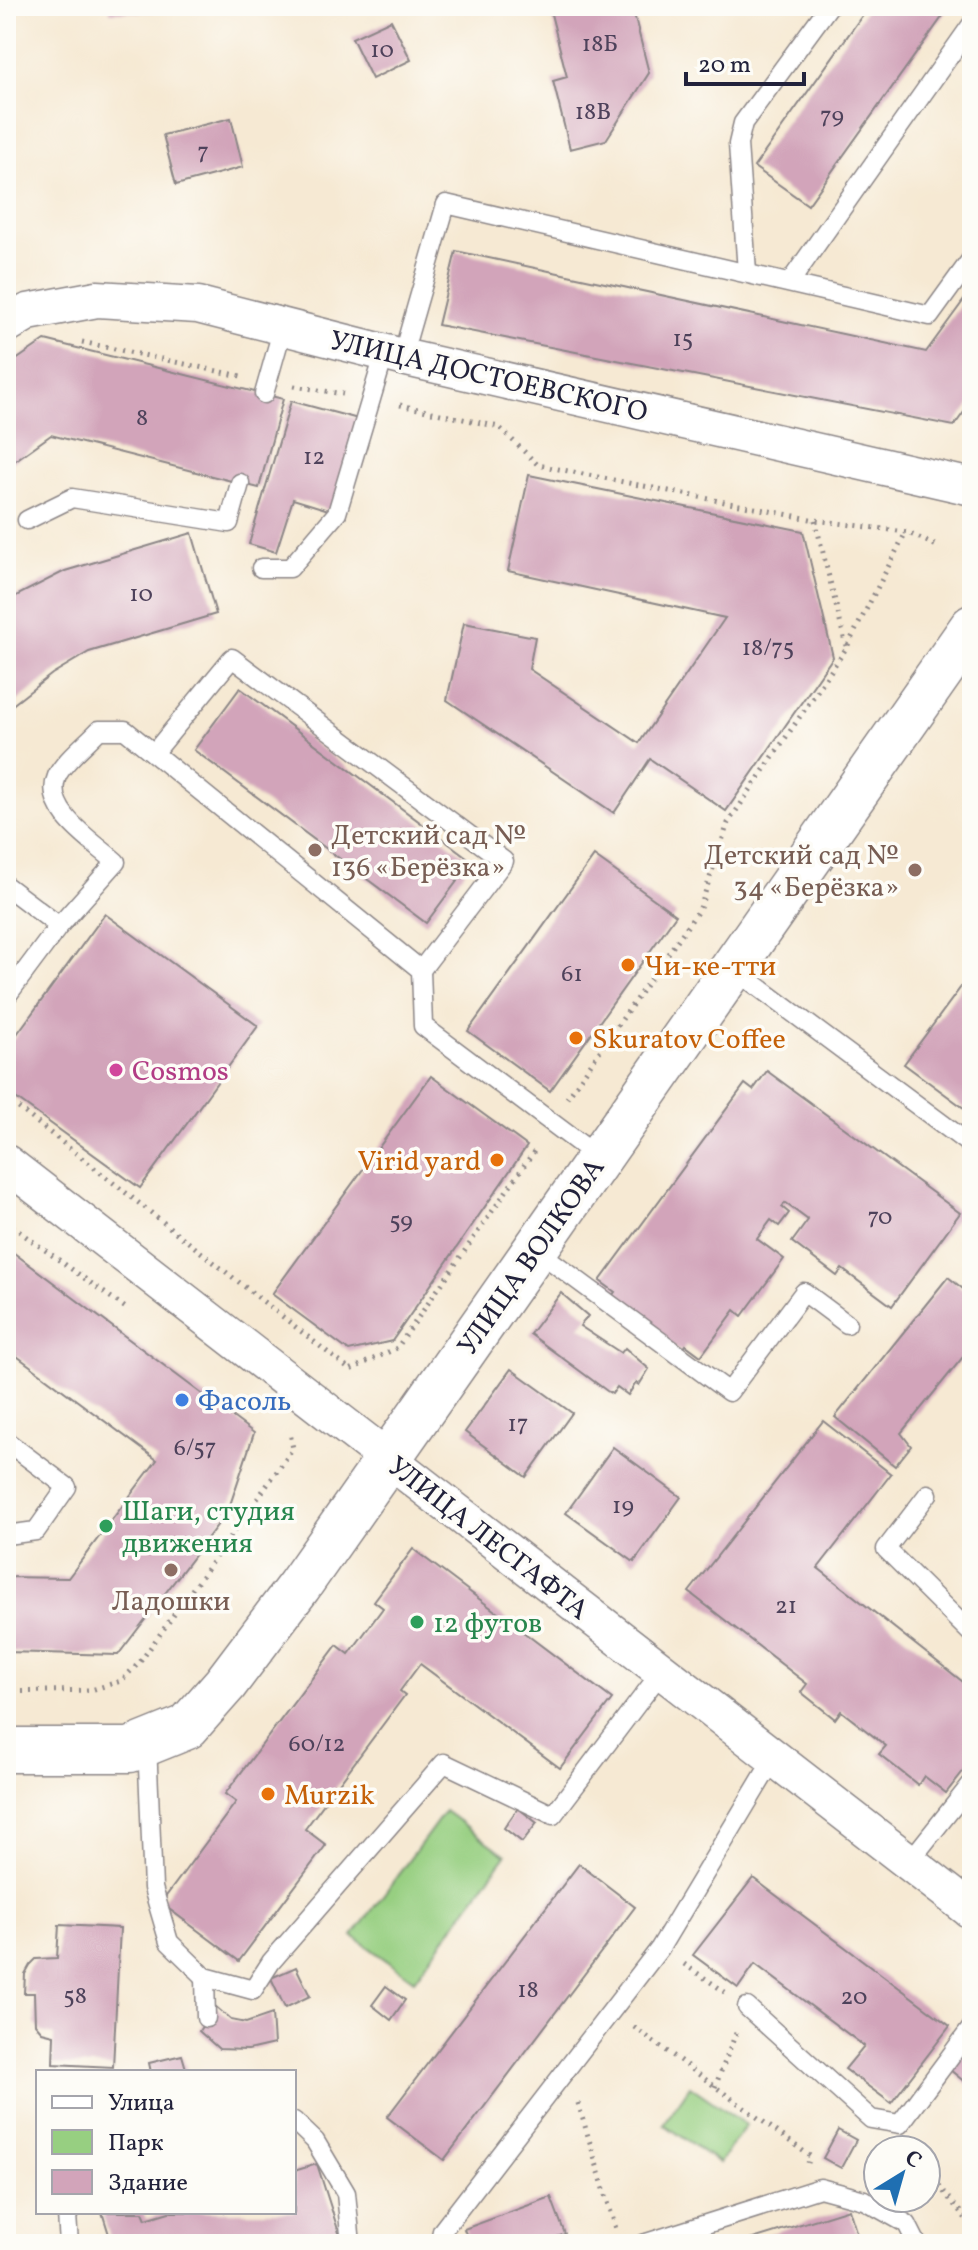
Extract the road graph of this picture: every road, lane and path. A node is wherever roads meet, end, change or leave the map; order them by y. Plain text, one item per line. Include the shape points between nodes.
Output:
1 (829, 6) edge
2 (972, 24) edge
3 (972, 258) edge
4 (747, 272) junction
5 (790, 282) junction
6 (6, 325) edge
7 (283, 327) junction
8 (76, 341) dead end
9 (393, 355) junction
10 (266, 388) junction
11 (371, 398) junction
12 (240, 483) dead end
13 (972, 487) edge
14 (27, 520) dead end
15 (815, 520) junction
16 (906, 532) junction
17 (939, 547) dead end
18 (261, 568) dead end
19 (972, 627) edge
20 (847, 647) junction
21 (154, 753) junction
22 (6, 886) edge
23 (59, 926) junction
24 (733, 968) junction
25 (421, 970) junction
26 (6, 997) edge
27 (6, 1098) edge
28 (554, 1123) junction
29 (972, 1146) edge
30 (599, 1158) junction
31 (6, 1163) edge
32 (535, 1249) junction
33 (847, 1324) dead end
34 (289, 1425) dead end
35 (6, 1441) edge
36 (388, 1458) junction
37 (928, 1494) dead end
38 (6, 1535) edge
39 (972, 1634) edge
40 (662, 1671) junction
41 (6, 1692) edge
42 (147, 1743) junction
43 (6, 1750) edge
44 (774, 1758) junction
45 (972, 1783) edge
46 (909, 1862) junction
47 (972, 1911) edge
48 (660, 1948) junction
49 (205, 1977) junction
50 (747, 2007) junction
51 (611, 2010) junction
52 (206, 2018) dead end
53 (972, 2027) edge
54 (567, 2068) junction
55 (715, 2087) junction
56 (296, 2123) edge
57 (942, 2189) edge
58 (799, 2195) junction
59 (68, 2214) edge
60 (972, 2226) edge
61 (69, 2244) edge
62 (351, 2244) edge
63 (439, 2244) edge
64 (621, 2244) edge
65 (643, 2244) edge
66 (917, 2244) edge

1 - 4 lane via 743,123 738,144
2 - 5 lane
3 - 5 lane via 930,316
4 - 5 lane
4 - 9 lane via 446,204
6 - 7 street, УЛИЦА ДОСТОЕВСКОГО via 28,312 97,299 198,305
7 - 9 street, УЛИЦА ДОСТОЕВСКОГО
7 - 10 lane
8 - 10 path
9 - 11 lane
9 - 13 street, УЛИЦА ДОСТОЕВСКОГО
10 - 11 path
11 - 15 path via 499,427 538,465
11 - 18 lane via 337,513 290,568
12 - 14 lane via 229,523 72,498
15 - 16 path
15 - 20 path
16 - 17 path
16 - 20 path
19 - 24 main road, УЛИЦА ВОЛКОВА
20 - 28 path via 728,823 700,908 570,1092
21 - 23 lane via 125,730 99,730 58,773 53,791 64,815 116,862
21 - 25 lane
21 - 25 lane via 232,658 504,861
22 - 23 lane
23 - 26 lane
24 - 29 lane
24 - 30 main road, УЛИЦА ВОЛКОВА
25 - 28 lane via 423,1026
27 - 28 path via 350,1370 397,1348
28 - 30 lane
30 - 32 main road, УЛИЦА ВОЛКОВА
31 - 36 street, УЛИЦА ЛЕСГАФТА
32 - 33 lane via 729,1392 804,1292
32 - 36 main road, УЛИЦА ВОЛКОВА
34 - 41 path via 293,1449 121,1681 91,1690
35 - 38 lane via 67,1487 36,1531
36 - 40 street, УЛИЦА ЛЕСГАФТА
36 - 42 main road, УЛИЦА ВОЛКОВА via 225,1684 187,1727
37 - 39 lane via 886,1549
40 - 44 street, УЛИЦА ЛЕСГАФТА
40 - 49 lane via 553,1815 444,1763 271,1962 253,1990
42 - 43 main road, УЛИЦА ВОЛКОВА via 130,1750
42 - 49 lane via 153,1888 169,1942
44 - 46 street, УЛИЦА ЛЕСГАФТА
44 - 48 lane
45 - 46 lane
46 - 47 street, УЛИЦА ЛЕСГАФТА
48 - 50 path
48 - 51 lane
49 - 52 lane
50 - 53 lane via 871,2119 900,2124
50 - 55 path
51 - 54 lane
51 - 55 path
54 - 63 lane via 442,2231
54 - 64 path
55 - 58 path via 810,2156
56 - 62 lane via 315,2141 346,2193
57 - 60 path
58 - 65 lane
58 - 66 lane via 820,2188 864,2200 907,2224
59 - 61 lane

